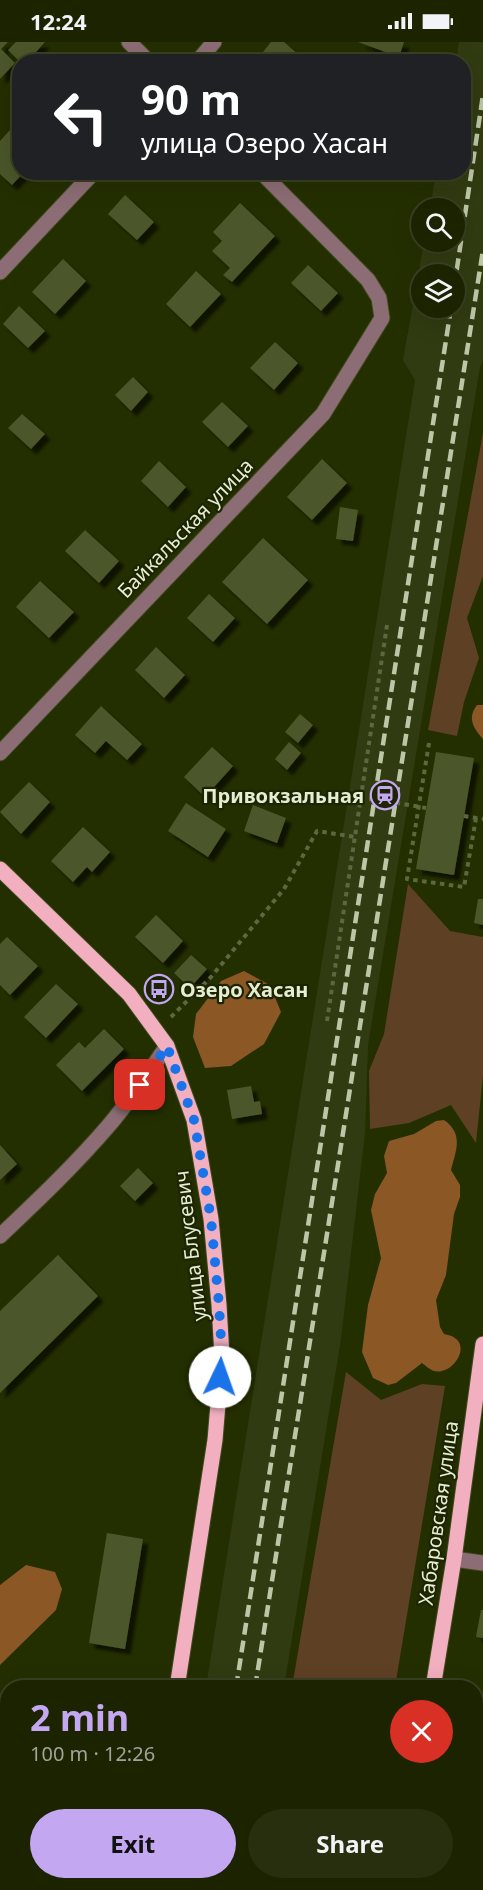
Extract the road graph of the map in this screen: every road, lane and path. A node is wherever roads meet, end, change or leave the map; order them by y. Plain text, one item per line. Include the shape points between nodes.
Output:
1 (129, 42) edge
2 (214, 42) edge
3 (141, 54) edge
4 (204, 54) edge
5 (86, 180) edge
6 (269, 180) edge
7 (0, 272) edge
8 (387, 625) dead end
9 (429, 743) dead end
10 (0, 753) edge
11 (360, 800) junction
12 (418, 807) junction
13 (426, 808) dead end
14 (464, 816) dead end
15 (476, 818) junction
16 (483, 819) edge
17 (355, 837) junction
18 (0, 869) edge
19 (327, 1021) dead end
20 (156, 1031) junction
21 (167, 1046) junction
22 (0, 1236) edge
23 (483, 1344) edge
24 (453, 1559) junction
25 (483, 1563) edge
26 (178, 1680) edge
27 (434, 1680) edge

1 - 3 street
2 - 4 street
5 - 7 street
6 - 10 street, Байкальская улица via 368,280 379,298 382,318 323,414
8 - 11 path
9 - 12 path
11 - 12 path
11 - 17 path
12 - 13 path
12 - 15 path via 407,879 464,887
14 - 15 path
15 - 16 path
17 - 19 path
17 - 20 path via 317,831 284,889 211,977
18 - 20 main road, улица Блусевич via 129,994
20 - 21 main road, улица Блусевич
21 - 22 street via 110,1124
21 - 26 main road, улица Блусевич via 194,1120 211,1219 222,1356 215,1440
23 - 24 main road, Хабаровская улица
24 - 25 street
24 - 27 main road, Хабаровская улица

